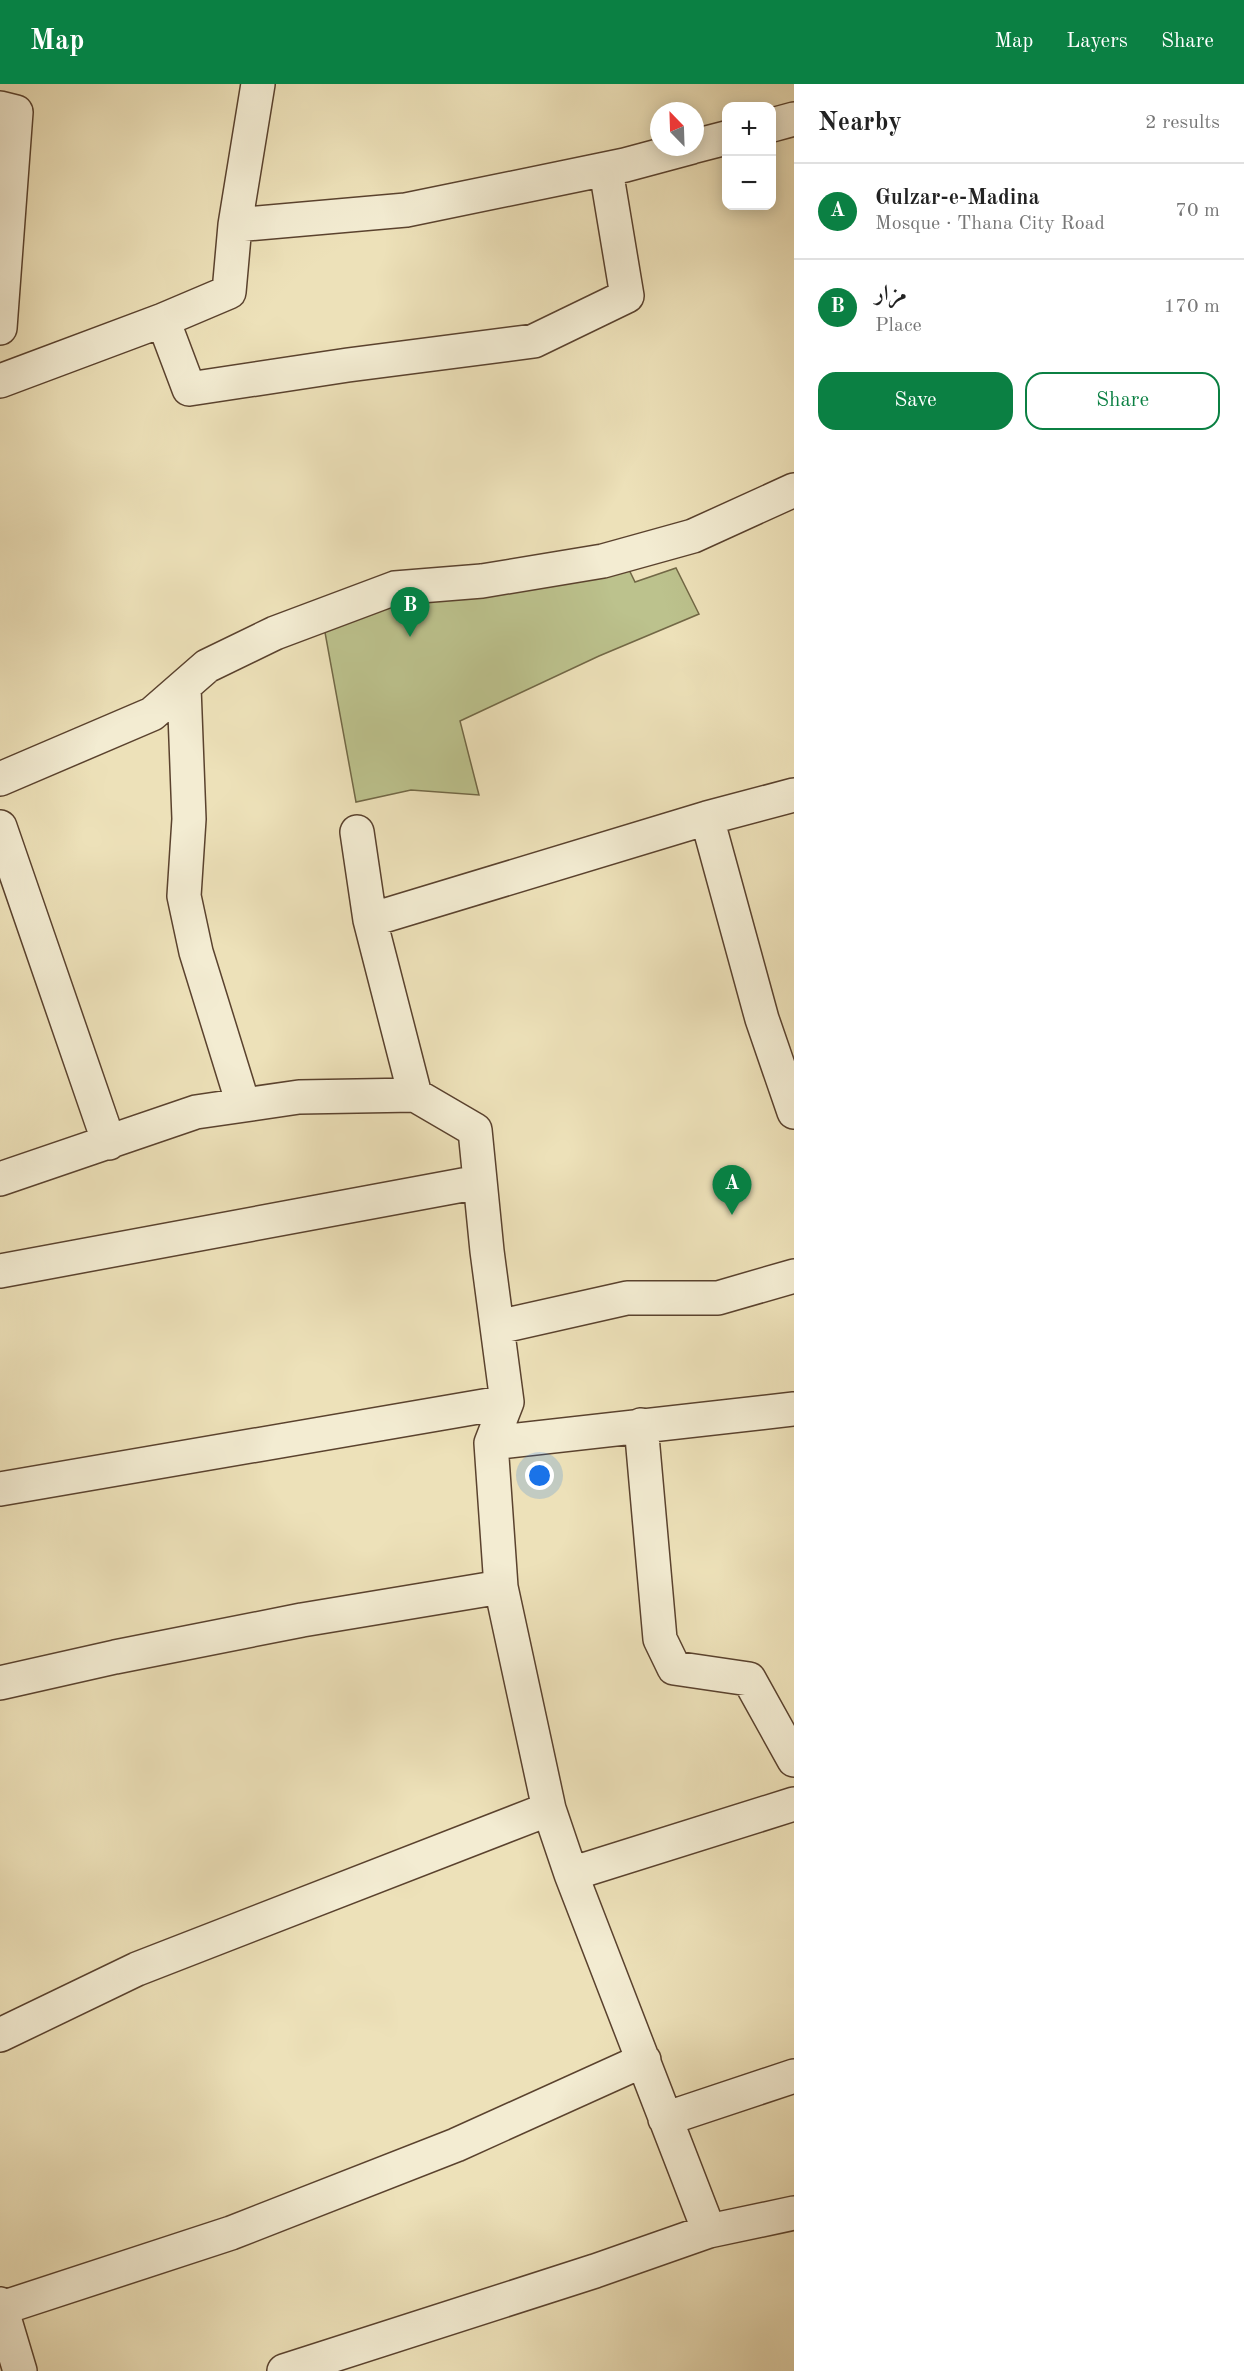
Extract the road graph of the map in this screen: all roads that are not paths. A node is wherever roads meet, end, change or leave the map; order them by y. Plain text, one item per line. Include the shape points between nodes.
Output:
1 (258, 84) edge
2 (0, 108) edge
3 (794, 119) edge
4 (776, 124) edge
5 (722, 139) edge
6 (704, 144) edge
7 (660, 156) edge
8 (606, 170) junction
9 (235, 225) junction
10 (163, 320) junction
11 (0, 328) edge
12 (0, 381) edge
13 (794, 490) edge
14 (184, 687) junction
15 (0, 779) edge
16 (794, 795) edge
17 (707, 818) junction
18 (0, 827) edge
19 (357, 832) dead end
20 (370, 920) junction
21 (415, 1095) junction
22 (243, 1104) junction
23 (794, 1112) edge
24 (109, 1143) junction
25 (0, 1179) edge
26 (479, 1182) junction
27 (0, 1271) edge
28 (794, 1276) edge
29 (498, 1327) junction
30 (507, 1402) junction
31 (794, 1409) edge
32 (640, 1425) junction
33 (491, 1443) junction
34 (0, 1489) edge
35 (501, 1587) junction
36 (0, 1683) edge
37 (794, 1760) edge
38 (794, 1804) edge
39 (549, 1809) junction
40 (571, 1874) junction
41 (0, 2035) edge
42 (644, 2060) junction
43 (794, 2076) edge
44 (665, 2119) junction
45 (794, 2213) edge
46 (709, 2231) junction
47 (1, 2306) edge
48 (21, 2371) edge
49 (284, 2371) edge

1 - 9 street
2 - 11 street via 16,111
3 - 4 street
5 - 6 street
7 - 8 street
8 - 9 street via 406,210
8 - 10 street via 627,296 534,341 189,389
9 - 10 street via 229,292
10 - 12 street
13 - 14 street via 693,536 603,561 482,581 395,588 275,633 207,666
14 - 15 street via 152,714
14 - 22 street via 189,819 184,896 196,952
16 - 17 street
17 - 20 street
17 - 23 street via 762,1019
18 - 24 street
19 - 20 street
20 - 21 street
21 - 22 street via 299,1097
21 - 26 street via 475,1130
22 - 24 street via 196,1112
24 - 25 street
26 - 27 street
26 - 29 street
28 - 29 street via 718,1298 627,1298
29 - 30 street
30 - 33 street
30 - 34 street
31 - 32 street
32 - 33 street
32 - 37 street via 660,1639 674,1668 749,1679
33 - 35 street
35 - 36 street via 302,1620
35 - 39 street
38 - 40 street
39 - 40 street
39 - 41 street via 137,1970
40 - 42 street
42 - 44 street
42 - 47 street via 456,2145 252,2224
43 - 44 street
44 - 46 street
45 - 46 street
46 - 49 street
47 - 48 street

